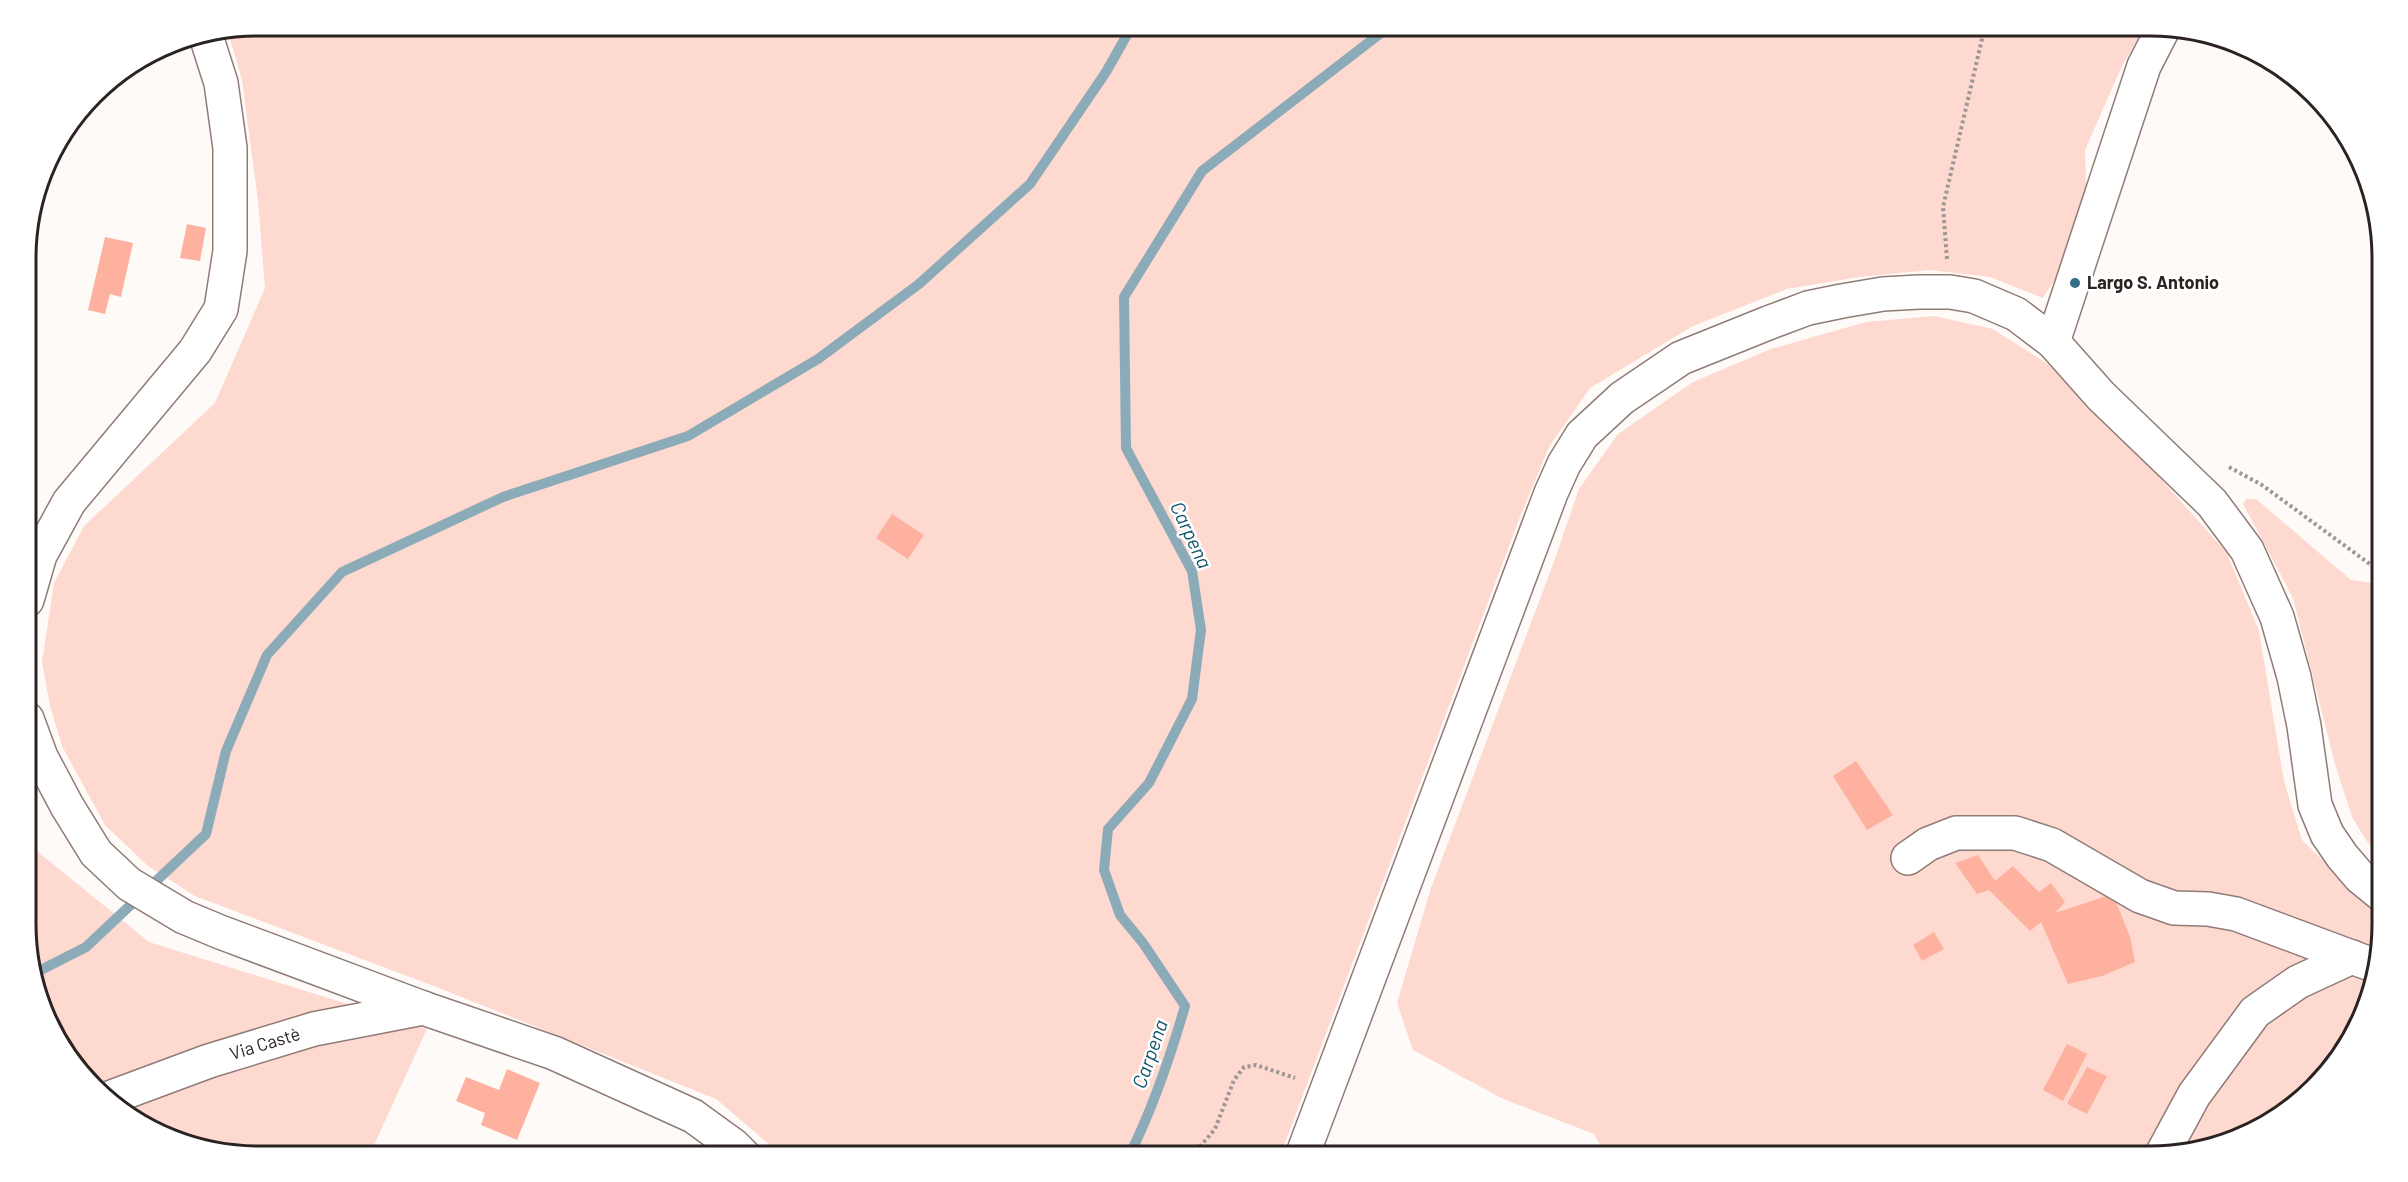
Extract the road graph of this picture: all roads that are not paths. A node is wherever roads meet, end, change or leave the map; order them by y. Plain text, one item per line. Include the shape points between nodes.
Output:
1 (2159, 36) edge
2 (208, 42) edge
3 (2053, 342) junction
4 (36, 569) edge
5 (36, 745) edge
6 (1908, 858) dead end
7 (2372, 887) edge
8 (2362, 961) edge
9 (423, 1008) junction
10 (117, 1095) edge
11 (735, 1146) edge
12 (1306, 1146) edge
13 (2167, 1146) edge

1 - 3 street via 2144,66
2 - 4 street via 221,83 230,148 230,251 221,309 195,351 69,502
3 - 7 street via 2101,396 2211,503 2247,550 2277,617 2294,677 2315,805 2342,856
3 - 12 street via 2016,314 1974,297 1919,292 1852,299 1808,308 1681,358 1622,398 1582,435 1551,493
5 - 9 street via 96,854 129,884 184,917
6 - 8 street via 1928,844 1956,833 2015,833 2052,844 2140,896 2174,908 2236,914
8 - 13 street via 2298,982 2255,1012 2194,1095
9 - 10 street, Via Castè via 315,1029 209,1061
9 - 11 street via 554,1053 693,1116

